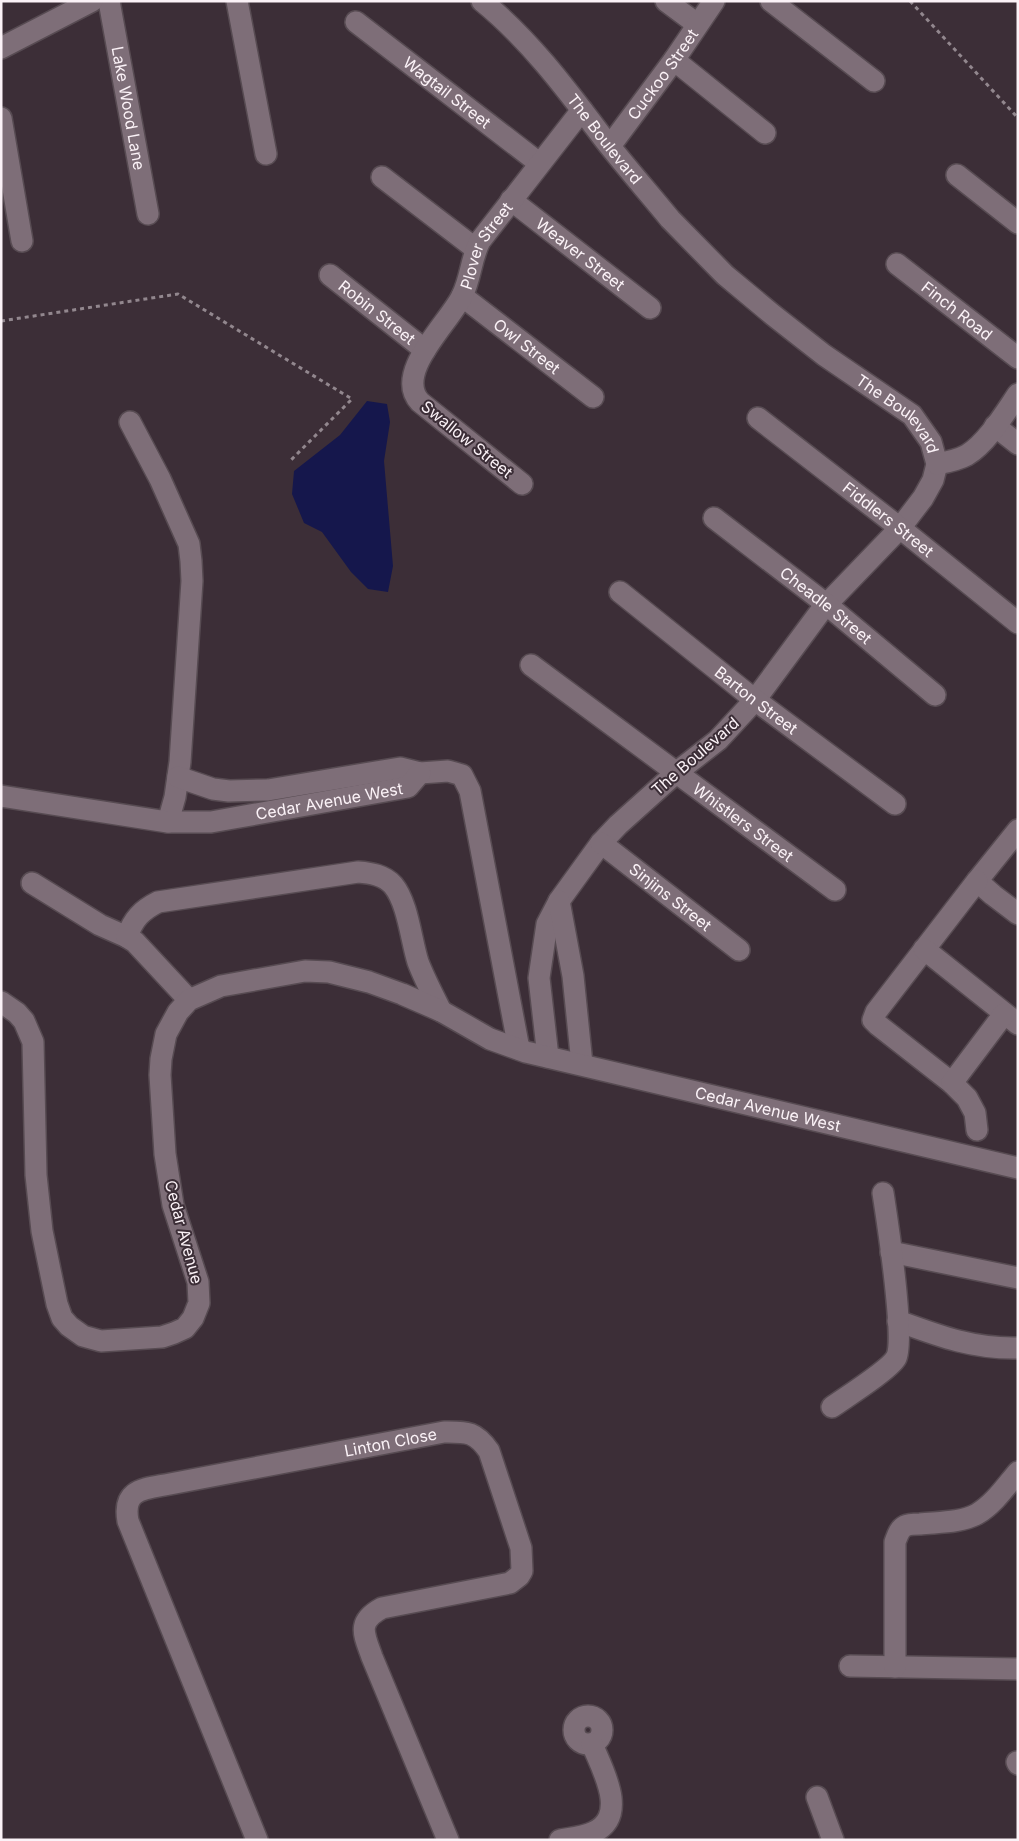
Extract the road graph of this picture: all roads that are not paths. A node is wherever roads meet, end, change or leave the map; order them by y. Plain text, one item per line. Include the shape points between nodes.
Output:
1 (237, 1) edge
2 (482, 1) edge
3 (666, 1) edge
4 (714, 1) edge
5 (772, 1) edge
6 (95, 2) edge
7 (356, 22) dead end
8 (697, 24) junction
9 (1, 48) edge
10 (674, 60) junction
11 (874, 81) dead end
12 (582, 110) junction
13 (1, 118) edge
14 (765, 133) dead end
15 (610, 146) junction
16 (266, 154) dead end
17 (539, 163) junction
18 (957, 175) dead end
19 (382, 177) dead end
20 (511, 200) junction
21 (148, 214) dead end
22 (1018, 223) edge
23 (22, 240) dead end
24 (476, 249) junction
25 (897, 264) dead end
26 (330, 275) dead end
27 (462, 296) junction
28 (650, 308) dead end
29 (425, 350) junction
30 (1018, 358) edge
31 (413, 394) joint
32 (1018, 394) edge
33 (594, 397) dead end
34 (758, 418) dead end
35 (130, 422) dead end
36 (995, 426) junction
37 (1018, 444) edge
38 (937, 464) junction
39 (522, 484) dead end
40 (714, 518) dead end
41 (900, 528) junction
42 (620, 592) dead end
43 (826, 604) junction
44 (1018, 623) edge
45 (531, 665) dead end
46 (936, 695) dead end
47 (755, 700) junction
48 (677, 772) junction
49 (420, 773) junction
50 (178, 777) junction
51 (229, 791) junction
52 (1, 796) edge
53 (894, 804) dead end
54 (229, 819) junction
55 (168, 822) junction
56 (1018, 830) edge
57 (601, 843) junction
58 (977, 881) junction
59 (32, 883) dead end
60 (835, 890) dead end
61 (559, 901) junction
62 (1018, 914) edge
63 (127, 937) junction
64 (924, 949) junction
65 (740, 950) dead end
66 (189, 1000) junction
67 (1, 1002) edge
68 (441, 1011) junction
69 (1011, 1019) edge
70 (519, 1049) junction
71 (548, 1057) junction
72 (582, 1064) junction
73 (952, 1083) junction
74 (977, 1130) dead end
75 (1018, 1168) edge
76 (883, 1193) dead end
77 (891, 1252) junction
78 (1018, 1278) edge
79 (898, 1321) junction
80 (1018, 1348) edge
81 (832, 1407) dead end
82 (1018, 1472) edge
83 (850, 1666) dead end
84 (895, 1667) junction
85 (1018, 1668) edge
86 (592, 1744) dead end
87 (817, 1797) dead end
88 (257, 1840) edge
89 (448, 1840) edge
90 (560, 1840) edge
91 (833, 1840) edge

1 - 16 street
2 - 12 street, The Boulevard via 533,50
3 - 8 street
4 - 8 street, Cuckoo Street
5 - 11 street
6 - 9 street
6 - 21 street, Lake Wood Lane
7 - 17 street, Wagtail Street
8 - 10 street, Cuckoo Street
10 - 14 street
10 - 15 street, Cuckoo Street
12 - 15 street, The Boulevard
12 - 17 street, Plover Street
13 - 23 street
15 - 38 street, The Boulevard via 670,219 725,275 824,355 912,415 932,442
17 - 20 street, Plover Street
18 - 22 street
19 - 24 street
20 - 24 street, Plover Street
20 - 28 street, Weaver Street
24 - 27 street, Plover Street
25 - 30 street, Finch Road
26 - 29 street, Robin Street
27 - 29 street, Plover Street
27 - 33 street, Owl Street
29 - 31 street, Plover Street via 413,377
31 - 39 street, Swallow Street
32 - 36 street
34 - 41 street, Fiddlers Street
35 - 50 street via 160,479 190,553 192,581
36 - 37 street
36 - 38 street via 974,451
38 - 41 street, The Boulevard via 923,498
40 - 43 street, Cheadle Street
41 - 43 street, The Boulevard
41 - 44 street, Fiddlers Street
42 - 47 street, Barton Street
43 - 46 street, Cheadle Street
43 - 47 street, The Boulevard
45 - 48 street, Whistlers Street
47 - 48 street, The Boulevard via 718,740
47 - 53 street, Barton Street
48 - 57 street, The Boulevard
48 - 60 street, Whistlers Street
49 - 51 street via 400,768 268,790
49 - 54 street, Cedar Avenue West via 408,787
49 - 70 street, Cedar Avenue West via 455,772 466,780 470,791
50 - 51 street
50 - 55 street
51 - 54 street
52 - 55 street, Cedar Avenue West
54 - 55 street, Cedar Avenue West
56 - 58 street
57 - 61 street, The Boulevard
57 - 65 street, Sinjins Street
58 - 62 street
58 - 64 street
59 - 63 street via 100,925
61 - 71 street, The Boulevard via 547,924 539,978
61 - 72 street via 573,976
63 - 66 street
63 - 68 street via 140,912 158,902 346,873 370,873 386,879 398,893 418,962
64 - 69 street
64 - 73 street via 873,1020
66 - 67 street, Cedar Avenue via 166,1034 160,1075 165,1154 174,1205 198,1282 199,1303 194,1318 185,1328 174,1333 162,1337 101,1341 76,1332 62,1318 57,1304 39,1203 34,1042 24,1021
66 - 68 street, Cedar Avenue via 221,986 316,970 369,982
68 - 70 street, Cedar Avenue West via 490,1039
69 - 73 street
70 - 71 street, Cedar Avenue West
71 - 72 street, Cedar Avenue West
72 - 75 street, Cedar Avenue West
73 - 74 street via 972,1105
76 - 77 street
77 - 78 street
77 - 79 street
79 - 80 street via 971,1345
79 - 81 street via 896,1359
82 - 84 street via 978,1513 957,1521 904,1526 900,1530 895,1542
83 - 84 street
84 - 85 street
86 - 90 street via 611,1793 612,1811 607,1822 596,1831
87 - 91 street
88 - 89 street, Linton Close via 128,1521 126,1508 130,1498 137,1491 170,1484 458,1432 480,1438 489,1451 521,1548 522,1570 510,1583 382,1608 368,1617 364,1626 372,1657

